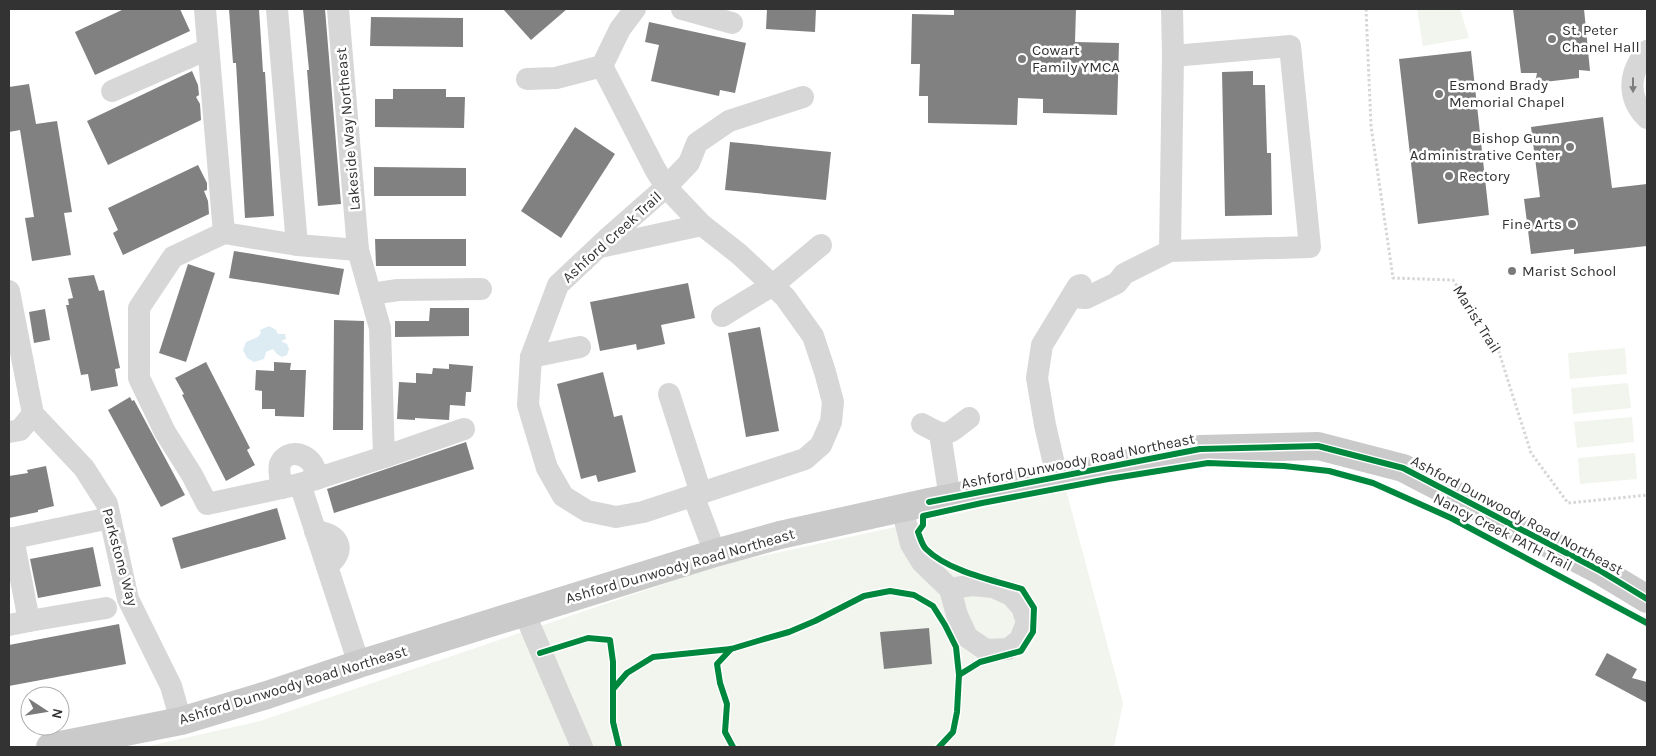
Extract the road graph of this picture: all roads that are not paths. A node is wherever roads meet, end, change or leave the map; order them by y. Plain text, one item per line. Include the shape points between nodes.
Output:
1 (205, 9) edge
2 (277, 9) edge
3 (338, 9) edge
4 (635, 9) edge
5 (682, 9) edge
6 (1172, 9) edge
7 (732, 23) dead end
8 (208, 49) junction
9 (1647, 51) edge
10 (1173, 56) junction
11 (602, 66) junction
12 (527, 79) dead end
13 (112, 91) dead end
14 (803, 97) dead end
15 (1647, 118) edge
16 (666, 187) junction
17 (702, 225) junction
18 (224, 233) junction
19 (297, 245) junction
20 (821, 245) dead end
21 (598, 247) junction
22 (358, 250) junction
23 (1170, 251) junction
24 (773, 285) junction
25 (481, 289) dead end
26 (9, 291) edge
27 (371, 294) junction
28 (722, 316) dead end
29 (580, 347) dead end
30 (530, 357) junction
31 (669, 394) dead end
32 (33, 414) junction
33 (969, 418) dead end
34 (464, 429) dead end
35 (9, 432) edge
36 (384, 458) junction
37 (1057, 477) junction
38 (299, 484) junction
39 (697, 494) junction
40 (954, 497) junction
41 (902, 508) junction
42 (110, 518) junction
43 (11, 539) edge
44 (715, 552) junction
45 (950, 589) dead end
46 (1647, 599) edge
47 (106, 608) dead end
48 (524, 612) junction
49 (19, 623) edge
50 (359, 664) junction
51 (181, 721) junction
52 (50, 747) edge
53 (582, 747) edge

1 - 8 street
2 - 19 street
3 - 22 street, Lakeside Way Northeast
4 - 11 street via 620,29
5 - 7 street
6 - 10 street
8 - 13 street
8 - 18 street
9 -> 15 street via 1633,77 1637,105
10 - 23 street
10 - 23 street via 1290,46 1310,247
11 - 12 street via 556,78
11 - 16 street, Ashford Creek Trail
14 - 16 street, Ashford Creek Trail via 729,121 697,142 689,164
16 - 17 street, Ashford Creek Trail
16 - 21 street, Ashford Creek Trail
17 - 21 street
17 - 24 street, Ashford Creek Trail
18 - 19 street
18 - 38 street via 173,257 139,308 139,378 165,432 207,504
19 - 22 street
20 - 24 street
21 - 30 street, Ashford Creek Trail via 558,285
22 - 27 street, Lakeside Way Northeast
23 - 37 street via 1124,274 1110,271 1078,286 1042,345 1037,378
24 - 28 street
24 - 39 street, Ashford Creek Trail via 813,336 833,402 831,422 821,446 805,459
25 - 27 street via 398,290
26 - 32 street
27 - 36 street, Lakeside Way Northeast via 380,328
29 - 30 street
30 - 39 street, Ashford Creek Trail via 528,405 547,468 563,496 587,511 616,517 643,512
31 - 39 street
32 - 35 street via 20,430
32 - 42 street, Parkstone Way via 84,468 106,504
33 - 40 street via 937,431
34 - 36 street
36 - 38 street
37 - 40 main road, Ashford Dunwoody Road Northeast
37 - 46 main road, Ashford Dunwoody Road Northeast via 1200,449 1318,446 1403,468 1590,565
38 - 50 street
39 - 44 street
40 - 41 main road, Ashford Dunwoody Road Northeast
41 - 44 main road, Ashford Dunwoody Road Northeast
41 - 45 street via 911,544 922,562
42 - 43 street
42 - 51 street, Parkstone Way via 128,599 171,686
43 - 49 street
44 - 48 main road, Ashford Dunwoody Road Northeast
47 - 49 street
48 - 50 main road, Ashford Dunwoody Road Northeast
48 - 53 street
50 - 51 main road, Ashford Dunwoody Road Northeast
51 - 52 main road, Ashford Dunwoody Road Northeast

